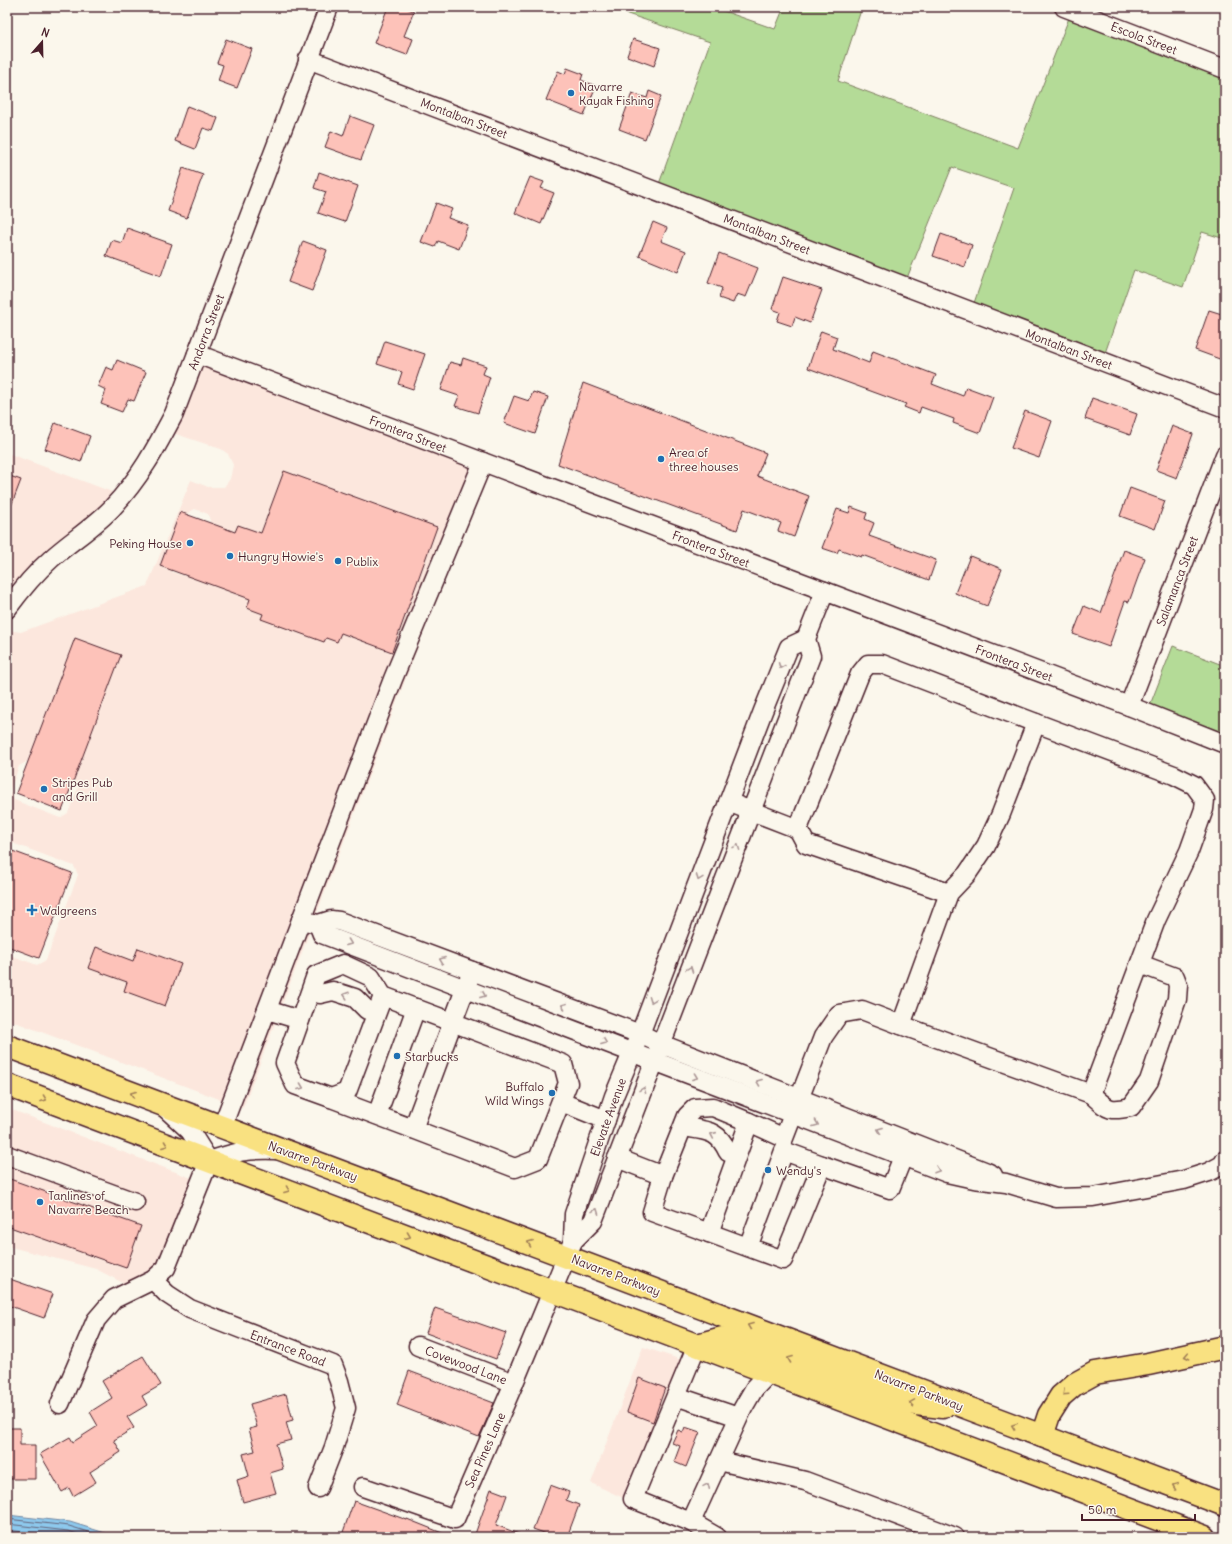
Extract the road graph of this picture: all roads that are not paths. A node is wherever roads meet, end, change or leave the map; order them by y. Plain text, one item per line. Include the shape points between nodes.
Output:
1 (329, 7) edge
2 (1064, 7) edge
3 (308, 59) junction
4 (1225, 69) edge
5 (197, 354) junction
6 (1225, 408) edge
7 (1225, 455) edge
8 (483, 462) junction
9 (824, 591) junction
10 (7, 609) edge
11 (806, 639) junction
12 (1129, 706) junction
13 (1036, 723) junction
14 (1225, 744) edge
15 (728, 802) junction
16 (751, 812) junction
17 (798, 829) junction
18 (949, 893) junction
19 (310, 922) junction
20 (1140, 964) junction
21 (472, 971) junction
22 (465, 988) junction
23 (383, 996) junction
24 (416, 1008) junction
25 (267, 1010) junction
26 (300, 1020) junction
27 (453, 1022) junction
28 (901, 1025) junction
29 (642, 1027) junction
30 (368, 1037) junction
31 (661, 1044) junction
32 (7, 1046) edge
33 (632, 1052) junction
34 (655, 1061) junction
35 (284, 1063) junction
36 (7, 1085) edge
37 (1091, 1094) junction
38 (331, 1098) junction
39 (799, 1098) junction
40 (561, 1102) junction
41 (160, 1104) junction
42 (377, 1115) junction
43 (793, 1115) junction
44 (606, 1120) junction
45 (749, 1122) junction
46 (222, 1127) junction
47 (413, 1129) junction
48 (784, 1145) junction
49 (906, 1149) junction
50 (285, 1150) junction
51 (7, 1156) edge
52 (617, 1158) junction
53 (1225, 1160) edge
54 (209, 1161) junction
55 (822, 1165) junction
56 (663, 1176) junction
57 (724, 1192) junction
58 (135, 1202) dead end
59 (710, 1233) junction
60 (748, 1247) junction
61 (569, 1249) junction
62 (153, 1280) junction
63 (552, 1290) junction
64 (697, 1345) junction
65 (418, 1346) dead end
66 (1225, 1347) edge
67 (770, 1372) junction
68 (514, 1383) junction
69 (676, 1396) junction
70 (60, 1404) dead end
71 (978, 1412) junction
72 (738, 1417) junction
73 (1042, 1436) junction
74 (719, 1460) junction
75 (363, 1487) dead end
76 (318, 1488) dead end
77 (1225, 1505) edge
78 (691, 1522) junction
79 (717, 1537) edge
80 (954, 1537) edge
81 (1205, 1537) edge

1 - 3 street, Andorra Street
2 - 4 street, Escola Street
3 - 5 street, Andorra Street
3 - 6 street, Montalban Street
5 - 8 street, Frontera Street
5 - 10 street, Andorra Street via 174,414 136,480 111,509 26,583
7 - 12 street, Salamanca Street
8 - 9 street, Frontera Street
8 - 19 street via 393,679
9 - 11 street
9 - 12 street, Frontera Street
11 -> 15 street, Elevate Avenue via 789,647
11 - 16 street via 811,656
12 - 14 street, Frontera Street
13 - 17 street via 882,664 868,664 860,674
13 - 18 street via 986,846 967,874
13 - 20 street via 1174,775 1194,785 1205,800 1189,851 1156,920
15 - 16 street
15 -> 29 street, Elevate Avenue
16 - 17 street
31 -> 16 street
17 - 18 street via 806,844
18 - 28 street
21 -> 19 street via 339,921
19 -> 22 street via 322,934
19 - 25 street
20 - 37 street
20 - 37 street via 1175,977 1178,985 1177,999 1149,1080 1131,1107 1108,1109
21 - 22 street
29 -> 21 street
22 - 27 street
22 -> 33 street
23 - 24 street
23 - 26 street via 371,977 343,964 316,975
23 - 30 street
24 - 27 street
24 - 42 street
25 - 26 street
25 - 46 street
26 - 35 street
27 - 40 street via 562,1064 568,1083
27 - 47 street
28 - 37 street
28 - 39 street via 862,1010 839,1014 823,1037
29 - 31 street
29 - 33 street, Elevate Avenue
30 -> 35 street via 364,1025 370,989 342,974 324,984 298,1051
30 - 38 street via 347,1092
31 - 34 street
39 -> 31 street
41 -> 32 highway, Navarre Parkway
33 - 34 street
33 - 44 street, Elevate Avenue
34 -> 43 street
52 -> 34 street
35 -> 38 street via 295,1085
36 -> 54 highway
38 - 42 street
39 - 43 street
49 -> 39 street
40 - 44 street
40 - 47 street via 538,1159 515,1168
41 - 46 highway, Navarre Parkway
41 - 54 street via 190,1131
42 - 47 street
43 - 48 street
43 -> 49 street
44 - 61 street, Elevate Avenue via 574,1214
45 - 48 street
45 - 56 street via 713,1107 695,1108 687,1116
45 - 57 street
46 - 50 highway, Navarre Parkway
48 - 55 street
48 - 60 street
49 - 53 street via 946,1173 1006,1183 1056,1198 1093,1197 1184,1180 1209,1172 1222,1165
49 - 55 street via 890,1189
50 - 54 street via 234,1152
61 -> 50 highway, Navarre Parkway
51 - 58 street
52 - 56 street
61 -> 52 street via 593,1221
54 - 62 street via 166,1268
54 -> 63 highway
55 - 60 street via 783,1260
57 -> 56 street via 722,1176 735,1137 723,1120 710,1115 702,1115 695,1119 674,1166
56 - 59 street via 652,1212
57 - 59 street
59 - 60 street
61 - 63 street
71 -> 61 highway, Navarre Parkway
62 - 70 street via 114,1299 96,1320
62 - 76 street, Entrance Road via 167,1294 190,1309 333,1365 346,1408
63 - 64 highway
63 - 68 street, Sea Pines Lane
64 - 67 highway
64 - 69 street
71 -> 64 highway via 906,1403 737,1340 722,1338
65 - 68 street, Covewood Lane
66 -> 73 highway via 1095,1373 1075,1384 1061,1396 1049,1415
67 - 72 street via 754,1389
67 - 81 highway
68 - 75 street, Sea Pines Lane via 455,1519
69 - 72 street
69 - 78 street via 633,1499
73 -> 71 highway, Navarre Parkway
72 - 74 street
77 -> 73 highway, Navarre Parkway
78 -> 74 street
74 - 80 street via 804,1481
78 - 79 street

